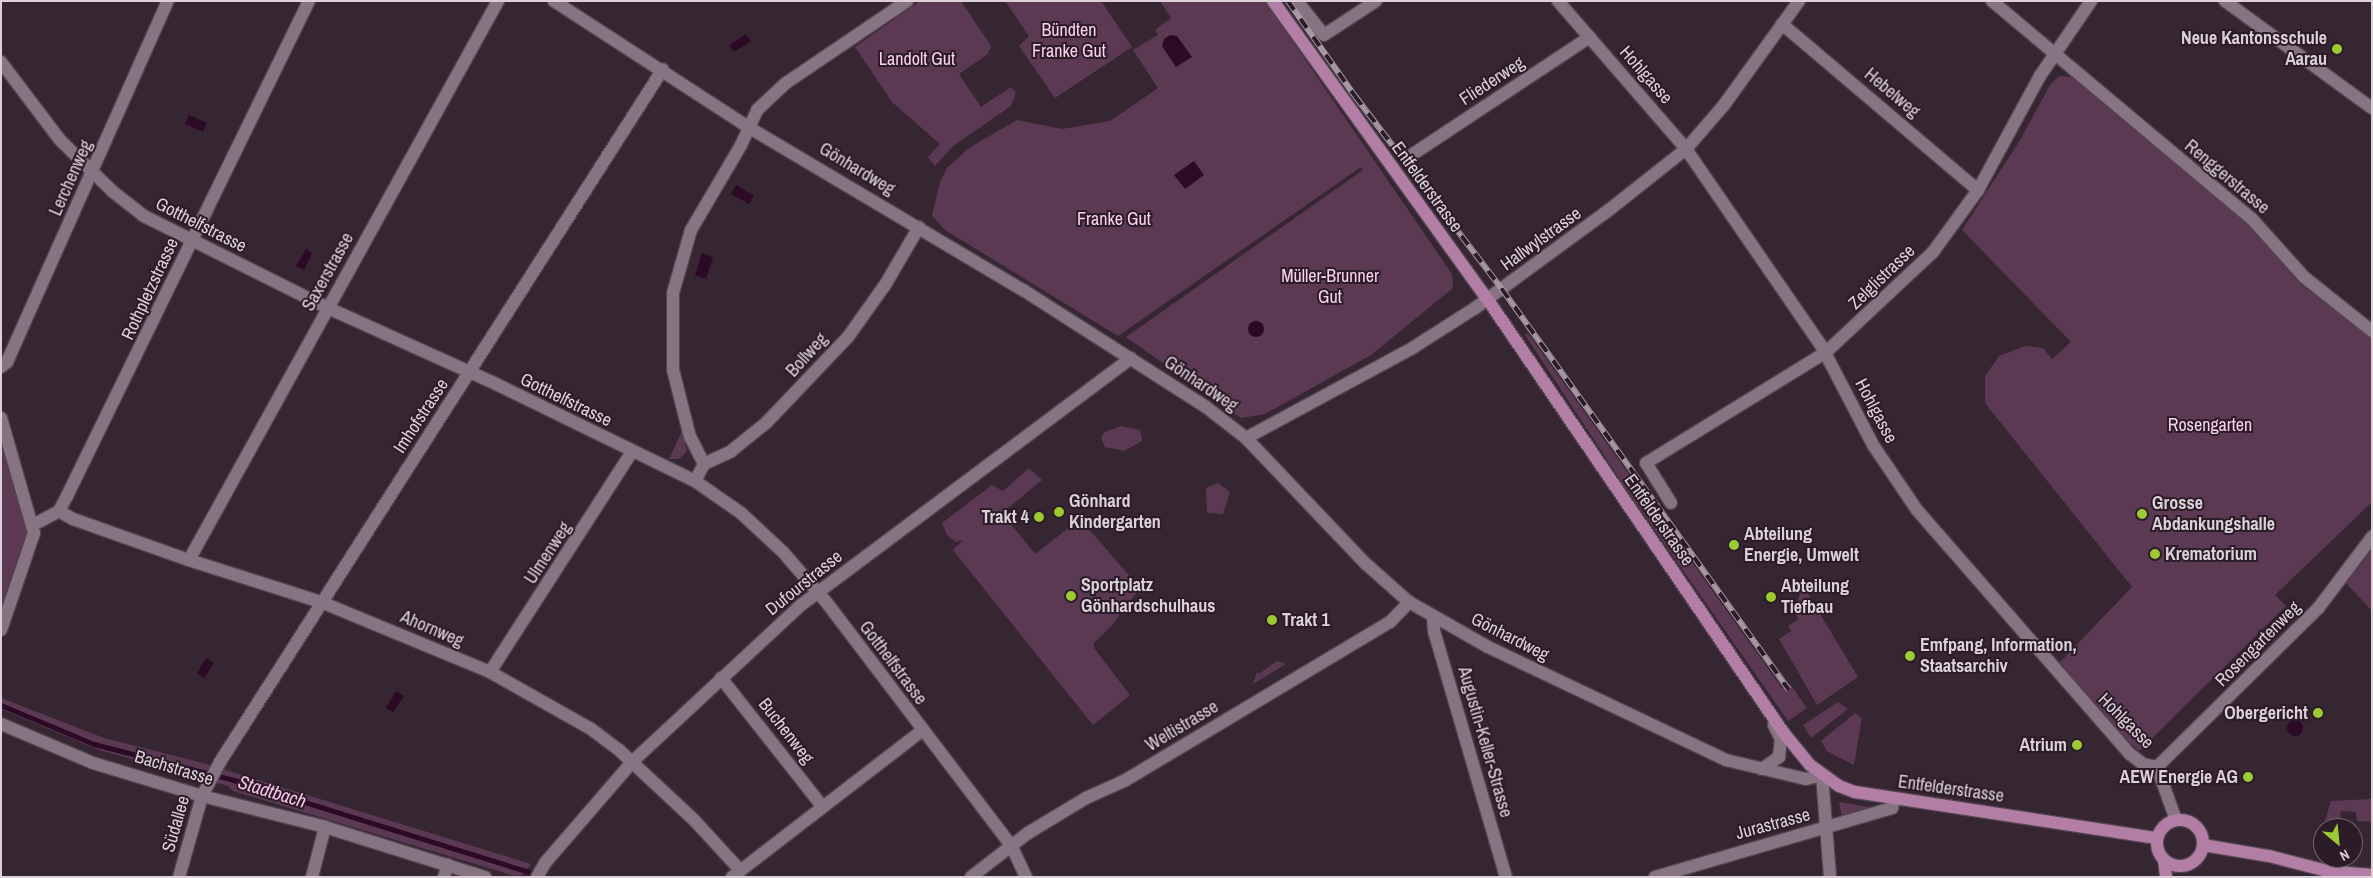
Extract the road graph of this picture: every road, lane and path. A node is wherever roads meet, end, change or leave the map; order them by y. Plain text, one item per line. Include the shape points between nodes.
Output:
1 (168, 1) edge
2 (308, 1) edge
3 (498, 1) edge
4 (554, 1) edge
5 (907, 1) edge
6 (1273, 1) edge
7 (1297, 1) edge
8 (1376, 1) edge
9 (1558, 1) edge
10 (1799, 1) edge
11 (1992, 1) edge
12 (2091, 1) edge
13 (2225, 1) edge
14 (1782, 24) junction
15 (1590, 37) junction
16 (2056, 53) junction
17 (1, 62) edge
18 (663, 69) junction
19 (2372, 108) edge
20 (748, 127) junction
21 (1686, 149) junction
22 (1413, 154) dead end
23 (92, 173) junction
24 (1978, 190) junction
25 (920, 227) junction
26 (191, 241) junction
27 (1488, 300) junction
28 (328, 308) junction
29 (2372, 331) edge
30 (1825, 353) junction
31 (1131, 358) junction
32 (1, 367) edge
33 (470, 374) junction
34 (1, 418) edge
35 (1246, 438) junction
36 (632, 452) junction
37 (704, 464) junction
38 (695, 481) junction
39 (1671, 504) dead end
40 (59, 511) junction
41 (34, 525) junction
42 (2372, 537) edge
43 (189, 560) junction
44 (817, 591) junction
45 (321, 602) junction
46 (1409, 602) junction
47 (1433, 616) junction
48 (1, 630) edge
49 (490, 672) junction
50 (721, 678) junction
51 (1769, 711) junction
52 (1, 724) edge
53 (923, 730) junction
54 (633, 761) junction
55 (2158, 767) junction
56 (1762, 769) junction
57 (1822, 775) junction
58 (208, 783) joint
59 (202, 796) junction
60 (1894, 799) junction
61 (823, 807) junction
62 (2176, 820) junction
63 (325, 827) junction
64 (1825, 828) junction
65 (2157, 838) junction
66 (2203, 845) junction
67 (1012, 847) junction
68 (2164, 860) junction
69 (2194, 862) junction
70 (446, 871) edge
71 (736, 873) edge
72 (2319, 873) edge
73 (2372, 875) edge
74 (179, 877) edge
75 (312, 877) edge
76 (485, 877) edge
77 (537, 877) edge
78 (971, 877) edge
79 (1026, 877) edge
80 (1506, 877) edge
81 (1655, 877) edge
82 (1830, 877) edge
83 (2166, 877) edge
84 (2185, 877) edge

1 - 23 street, Lerchenweg
2 - 26 street, Rothpletzstrasse via 228,172
3 - 28 street, Saxerstrasse
4 - 18 street, Gönhardweg
5 - 20 street via 786,83 757,110
6 - 27 main road, Entfelderstrasse
7 - 8 street via 1324,35
9 - 15 street, Hohlgasse
10 - 14 street, Hallwylstrasse
11 - 16 street, Renggerstrasse
12 - 16 street, Zelglistrasse
13 - 19 street
14 - 21 street, Hallwylstrasse via 1724,105
14 - 24 street, Hebelweg
15 - 21 street, Hohlgasse
15 - 22 street, Fliederweg
16 - 24 street, Zelglistrasse
16 - 29 street, Renggerstrasse via 2061,61 2252,219 2304,276
17 - 23 street, Gotthelfstrasse via 60,140
18 - 20 street, Gönhardweg
18 - 33 street, Imhofstrasse
20 - 25 street, Gönhardweg
20 - 37 street via 741,145 691,230 673,293 673,370 690,437
21 - 27 street, Hallwylstrasse
21 - 30 street, Hohlgasse
23 - 26 street, Gotthelfstrasse via 144,216
23 - 32 street, Lerchenweg via 7,362
24 - 30 street, Zelglistrasse via 1932,252
25 - 31 street, Gönhardweg
25 - 37 street, Bollweg via 886,285 848,337 805,384 740,444
26 - 28 street, Gotthelfstrasse
26 - 40 street, Rothpletzstrasse via 142,347
27 - 35 street, Hallwylstrasse via 1414,347
27 - 51 main road, Entfelderstrasse
28 - 33 street, Gotthelfstrasse
28 - 43 street, Saxerstrasse
30 - 39 street, Zelglistrasse via 1646,463
30 - 55 street, Hohlgasse via 1887,468 1928,522 2130,754 2143,764
31 - 35 street, Gönhardweg via 1206,407
31 - 44 street, Dufourstrasse
33 - 36 street, Gotthelfstrasse
33 - 45 street, Imhofstrasse
34 - 41 street
35 - 46 street, Gönhardweg via 1365,563
36 - 38 street, Gotthelfstrasse
36 - 49 street, Ulmenweg
37 - 38 street
38 - 44 street, Gotthelfstrasse via 741,513 783,552
40 - 41 street
40 - 43 street, Ahornweg via 73,519
41 - 48 street via 34,534
42 - 55 street, Rosengartenweg via 2319,607
43 - 45 street, Ahornweg
44 - 50 street, Dufourstrasse
44 - 53 street, Gotthelfstrasse
45 - 49 street, Ahornweg
45 - 58 street, Imhofstrasse
46 - 47 street, Gönhardweg
46 - 67 street, Weltistrasse via 1390,622 1124,781 1086,798 1036,828
47 - 56 street, Gönhardweg via 1488,647 1650,726 1726,760
47 - 80 street, Augustin-Keller-Strasse via 1434,631
49 - 54 street, Ahornweg via 591,729
50 - 54 street, Dufourstrasse
50 - 61 street, Buchenweg
51 - 56 street via 1782,739 1778,757
51 - 57 main road, Entfelderstrasse via 1800,754
52 - 59 street, Bachstrasse via 93,762
53 - 61 street
53 - 67 street, Gotthelfstrasse
54 - 71 street, Ahornweg
54 - 77 street, Dufourstrasse via 545,863
55 - 62 street, Hohlgasse
56 - 57 street, Gönhardweg via 1806,779
57 - 60 main road, Entfelderstrasse via 1855,792
57 - 64 street
58 - 59 street, Südallee
59 - 63 street, Bachstrasse
59 - 74 street, Südallee
60 - 64 street, Jurastrasse via 1892,808
60 - 65 main road, Entfelderstrasse
61 - 71 street
62 - 65 main road via 2162,828
62 - 66 main road via 2196,826
63 - 70 street, Bachstrasse
63 - 75 street
64 - 81 street, Jurastrasse
64 - 82 street
65 - 68 main road via 2157,850
66 - 69 main road
66 - 72 main road via 2269,856
67 - 78 street, Weltistrasse
67 - 79 street, Gotthelfstrasse
68 - 69 main road via 2182,866
68 - 83 main road
69 - 84 main road
70 - 76 street, Bachstrasse
72 - 73 main road

